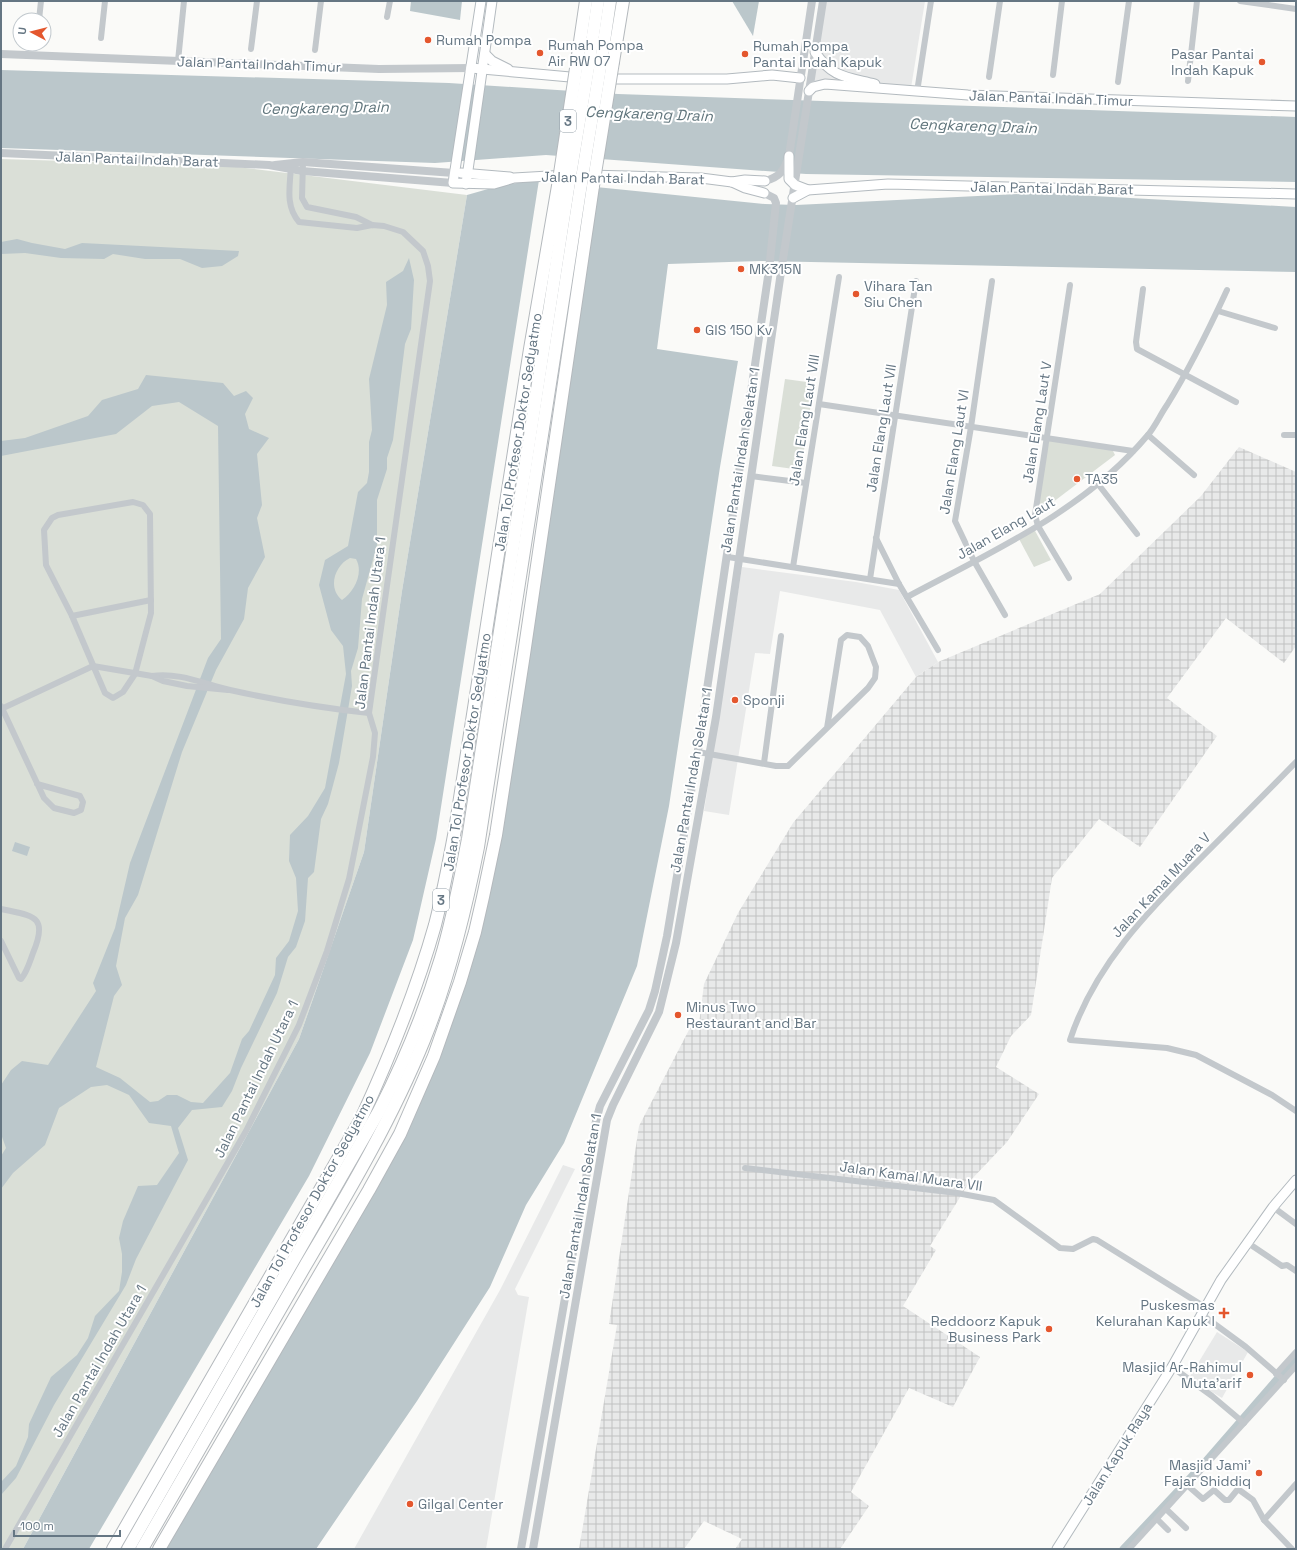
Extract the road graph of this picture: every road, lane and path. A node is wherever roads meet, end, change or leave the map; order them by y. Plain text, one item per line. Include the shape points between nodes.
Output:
1 (41, 1) edge
2 (105, 1) edge
3 (184, 1) edge
4 (256, 1) edge
5 (321, 1) edge
6 (390, 1) edge
7 (481, 1) edge
8 (492, 1) edge
9 (586, 1) edge
10 (598, 1) edge
11 (610, 1) edge
12 (623, 1) edge
13 (812, 1) edge
14 (823, 1) edge
15 (930, 1) edge
16 (1000, 1) edge
17 (1062, 1) edge
18 (1129, 1) edge
19 (1198, 1) edge
20 (1240, 1) edge
21 (1296, 9) edge
22 (40, 12) edge
23 (388, 17) dead end
24 (101, 38) dead end
25 (251, 49) dead end
26 (315, 50) dead end
27 (815, 52) junction
28 (1, 54) edge
29 (485, 54) junction
30 (178, 61) junction
31 (589, 62) junction
32 (471, 68) junction
33 (482, 69) junction
34 (517, 72) junction
35 (1053, 75) dead end
36 (989, 77) dead end
37 (800, 78) junction
38 (1188, 81) dead end
39 (1118, 82) dead end
40 (889, 90) junction
41 (916, 92) junction
42 (809, 93) junction
43 (798, 95) junction
44 (1296, 106) edge
45 (1, 153) edge
46 (789, 156) joint
47 (303, 162) junction
48 (291, 166) junction
49 (455, 168) junction
50 (302, 171) junction
51 (467, 173) junction
52 (789, 174) junction
53 (514, 178) junction
54 (732, 182) junction
55 (765, 182) joint
56 (453, 183) junction
57 (575, 183) junction
58 (466, 184) junction
59 (795, 185) junction
60 (808, 190) junction
61 (764, 193) joint
62 (1296, 194) edge
63 (792, 200) junction
64 (372, 225) junction
65 (839, 277) dead end
66 (916, 281) dead end
67 (992, 281) dead end
68 (1070, 285) dead end
69 (1143, 289) dead end
70 (1227, 290) dead end
71 (1218, 311) junction
72 (1275, 328) dead end
73 (1186, 375) junction
74 (1236, 402) dead end
75 (819, 404) junction
76 (895, 416) junction
77 (971, 427) junction
78 (1148, 435) junction
79 (1284, 435) dead end
80 (1296, 435) edge
81 (1046, 438) junction
82 (1133, 451) junction
83 (1194, 475) dead end
84 (751, 476) junction
85 (806, 483) junction
86 (1098, 484) junction
87 (1038, 526) junction
88 (1136, 534) dead end
89 (876, 538) junction
90 (728, 557) junction
91 (738, 559) junction
92 (974, 561) junction
93 (792, 567) junction
94 (1069, 578) dead end
95 (870, 579) junction
96 (899, 584) junction
97 (907, 597) junction
98 (150, 600) junction
99 (72, 616) junction
100 (1005, 616) dead end
101 (781, 636) dead end
102 (938, 650) dead end
103 (93, 666) junction
104 (135, 674) junction
105 (152, 676) junction
106 (211, 687) junction
107 (1, 708) edge
108 (369, 713) junction
109 (827, 728) junction
110 (698, 752) junction
111 (709, 754) junction
112 (1296, 762) edge
113 (764, 763) junction
114 (37, 784) junction
115 (1, 909) edge
116 (1, 941) edge
117 (657, 983) junction
118 (666, 986) junction
119 (1296, 1111) edge
120 (745, 1168) dead end
121 (1296, 1180) edge
122 (1273, 1207) junction
123 (1296, 1224) edge
124 (1248, 1243) junction
125 (1296, 1271) edge
126 (1203, 1310) junction
127 (1296, 1352) edge
128 (1172, 1366) junction
129 (1296, 1366) edge
130 (1280, 1377) junction
131 (1242, 1421) junction
132 (1296, 1484) edge
133 (1187, 1485) junction
134 (1166, 1509) junction
135 (1157, 1519) junction
136 (1264, 1520) junction
137 (1186, 1528) dead end
138 (1168, 1530) dead end
139 (5, 1549) edge
140 (113, 1549) edge
141 (128, 1549) edge
142 (142, 1549) edge
143 (159, 1549) edge
144 (521, 1549) edge
145 (533, 1549) edge
146 (1057, 1549) edge
147 (1131, 1549) edge
148 (1292, 1549) edge

1 - 22 street
2 - 24 street
3 - 30 street
4 - 25 street
5 - 26 street
6 - 23 street
7 - 32 main road
8 - 29 main road
9 - 31 highway, Jalan Tol Profesor Doktor Sedyatmo / 3
10 - 31 highway, Jalan Tol Profesor Doktor Sedyatmo / 3
11 - 31 highway, Jalan Tol Profesor Doktor Sedyatmo / 3
12 - 57 highway, Jalan Tol Profesor Doktor Sedyatmo / 3, bridge via 613,62
13 - 37 street
14 - 27 street
15 - 41 street
16 - 36 street
17 - 35 street
18 - 39 street
19 - 38 street
20 - 21 street
27 - 40 main road via 822,63 833,72
27 - 42 street
27 - 43 street
28 - 30 street, Jalan Pantai Indah Timur
29 - 33 main road
29 - 34 main road, Jalan Pantai Indah Timur via 499,65
30 - 32 street, Jalan Pantai Indah Timur via 378,69
31 - 57 highway, Jalan Tol Profesor Doktor Sedyatmo / 3, bridge
31 - 57 highway, Jalan Tol Profesor Doktor Sedyatmo / 3, bridge
32 - 33 main road, Jalan Pantai Indah Timur
32 - 49 main road
33 - 34 main road, Jalan Pantai Indah Timur
33 - 51 main road
34 - 37 main road, Jalan Pantai Indah Timur via 614,80 727,79 772,75
37 - 43 street
40 - 41 main road, Jalan Pantai Indah Timur
40 - 42 main road, Jalan Pantai Indah Timur via 825,84 813,87
41 - 44 main road, Jalan Pantai Indah Timur
42 - 52 street
43 - 46 street
45 - 48 street, Jalan Pantai Indah Barat
46 - 52 main road
47 - 48 street, Jalan Pantai Indah Barat
47 - 49 street, Jalan Pantai Indah Barat
47 - 50 street, Jalan Pantai Indah Utara 1
48 - 50 street, Jalan Pantai Indah Barat
48 - 64 street, Jalan Pantai Indah Utara 1 via 290,205 292,214 299,222 357,228
49 - 51 main road, Jalan Pantai Indah Barat
49 - 56 main road
50 - 56 street, Jalan Pantai Indah Barat
50 - 64 street, Jalan Pantai Indah Utara 1 via 302,198 308,207 356,217
51 - 53 main road, Jalan Pantai Indah Barat
51 - 58 main road
52 - 55 street
52 - 59 main road via 789,179
53 - 54 main road, Jalan Pantai Indah Barat via 541,175 663,176
53 - 58 main road, Jalan Pantai Indah Barat via 494,184
54 - 55 main road, Jalan Pantai Indah Barat
54 - 61 main road, Jalan Pantai Indah Barat
56 - 58 main road, Jalan Pantai Indah Barat
57 - 140 highway, Jalan Tol Profesor Doktor Sedyatmo / 3 via 530,349 455,830 443,892 420,973 391,1052 361,1119
57 - 141 highway, Jalan Tol Profesor Doktor Sedyatmo / 3 via 468,839 441,957 411,1043 379,1111
57 - 142 highway, Jalan Tol Profesor Doktor Sedyatmo / 3 via 478,848 466,909 453,956 424,1040 370,1154
57 - 143 highway, Jalan Tol Profesor Doktor Sedyatmo / 3 via 568,359 496,835 475,932 460,982 434,1056 400,1134
59 - 60 main road, Jalan Pantai Indah Barat
59 - 63 street, Jalan Pantai Indah Selatan 1
60 - 62 main road, Jalan Pantai Indah Barat via 900,184
60 - 63 main road, Jalan Pantai Indah Barat
61 - 90 street, Jalan Pantai Indah Selatan 1 via 774,198 776,203 769,270
63 - 84 street, Jalan Pantai Indah Selatan 1
64 - 108 street, Jalan Pantai Indah Utara 1 via 403,232 423,250 430,281
65 - 75 street, Jalan Elang Laut VIII
66 - 76 street, Jalan Elang Laut VII
67 - 77 street, Jalan Elang Laut VI
68 - 81 street, Jalan Elang Laut V
69 - 73 street via 1137,349
70 - 71 street, Jalan Elang Laut
71 - 72 street
71 - 73 street, Jalan Elang Laut
73 - 74 street
73 - 78 street, Jalan Elang Laut
75 - 76 street
75 - 85 street, Jalan Elang Laut VIII
76 - 77 street
76 - 89 street, Jalan Elang Laut VII
77 - 81 street
77 - 92 street, Jalan Elang Laut VI via 955,521
78 - 82 street, Jalan Elang Laut
78 - 83 street
79 - 80 street
81 - 82 street
81 - 87 street, Jalan Elang Laut V via 1035,515
82 - 86 street, Jalan Elang Laut
84 - 85 street
84 - 91 street, Jalan Pantai Indah Selatan 1
85 - 93 street, Jalan Elang Laut VIII
86 - 87 street, Jalan Elang Laut
86 - 88 street
87 - 92 street, Jalan Elang Laut
87 - 94 street, Jalan Elang Laut V
89 - 95 street, Jalan Elang Laut VII
89 - 96 street
90 - 91 street
90 - 110 street, Jalan Pantai Indah Selatan 1
91 - 93 street
91 - 111 street, Jalan Pantai Indah Selatan 1
92 - 97 street, Jalan Elang Laut
92 - 100 street, Jalan Elang Laut VI
93 - 95 street
95 - 96 street
96 - 97 street
97 - 102 street
98 - 99 street
98 - 99 street via 150,514 143,505 133,502 58,515 52,518 44,530 46,565
98 - 104 street via 151,613
99 - 103 street
101 - 113 street
103 - 104 street
103 - 104 street via 105,693 113,698 123,692
103 - 107 street
104 - 105 street
105 - 106 street via 187,686
105 - 106 street via 163,674 190,679
106 - 108 street via 326,708
107 - 114 street
108 - 139 street, Jalan Pantai Indah Utara 1 via 375,733 373,757 349,879 327,951 299,1025 246,1131
109 - 109 street via 841,640 847,635 860,637 868,646 876,667 875,678
109 - 113 street via 788,766
110 - 111 street
110 - 117 street, Jalan Pantai Indah Selatan 1
111 - 113 street
111 - 118 street, Jalan Pantai Indah Selatan 1 via 676,944
112 - 119 street, Jalan Kamal Muara V via 1162,897 1127,937 1092,987 1070,1040 1167,1048 1196,1055 1272,1095
114 - 114 street via 44,798 54,808 74,813 80,810 83,802 80,796
115 - 116 street via 31,915 38,923 38,941 21,979
117 - 118 street
117 - 144 street, Jalan Pantai Indah Selatan 1 via 648,1010 600,1106 596,1121
118 - 145 street, Jalan Pantai Indah Selatan 1 via 659,1012 612,1105 607,1120
120 - 126 street, Jalan Kamal Muara VII via 934,1190 994,1200 1060,1248 1073,1249 1093,1239 1097,1240
121 - 122 main road, Jalan Kapuk Raya
122 - 123 street
122 - 124 main road, Jalan Kapuk Raya
124 - 125 street via 1282,1266 1287,1265
124 - 126 main road, Jalan Kapuk Raya
126 - 128 main road, Jalan Kapuk Raya
126 - 130 street
127 - 130 street
128 - 131 street
128 - 146 main road, Jalan Kapuk Raya
129 - 130 street
130 - 131 street
131 - 133 street
132 - 136 street
133 - 134 street
133 - 136 street via 1203,1498 1214,1490 1225,1500 1229,1500 1238,1489 1253,1500
134 - 135 street
134 - 137 street
135 - 138 street
135 - 147 street
136 - 148 street

